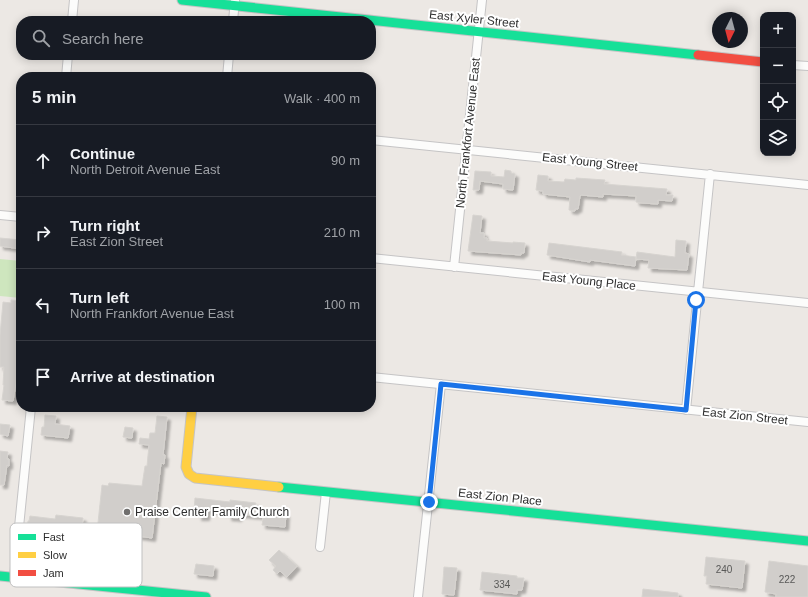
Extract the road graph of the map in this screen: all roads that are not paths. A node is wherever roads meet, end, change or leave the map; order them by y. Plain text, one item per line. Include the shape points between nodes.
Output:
1 (74, 0) edge
2 (182, 0) edge
3 (482, 0) edge
4 (235, 3) edge
5 (72, 16) edge
6 (234, 16) edge
7 (344, 16) edge
8 (376, 20) edge
9 (478, 32) junction
10 (68, 60) edge
11 (229, 60) edge
12 (760, 62) edge
13 (796, 65) edge
14 (808, 66) edge
15 (66, 72) edge
16 (227, 72) edge
17 (376, 141) edge
18 (466, 150) junction
19 (710, 174) junction
20 (808, 185) edge
21 (0, 215) edge
22 (16, 217) edge
23 (376, 259) edge
24 (454, 267) junction
25 (697, 292) junction
26 (808, 304) edge
27 (376, 378) edge
28 (441, 384) junction
29 (686, 410) junction
30 (31, 412) edge
31 (192, 412) edge
32 (808, 422) edge
33 (326, 492) junction
34 (429, 502) junction
35 (20, 523) edge
36 (808, 541) edge
37 (320, 547) dead end
38 (0, 576) edge
39 (10, 577) edge
40 (102, 587) edge
41 (173, 595) edge
42 (206, 597) edge
43 (418, 597) edge

1 - 5 street
2 - 4 street, East Xyler Street
3 - 9 street, North Frankfort Avenue East
4 - 6 street
4 - 7 street, East Xyler Street
8 - 9 street, East Xyler Street
9 - 12 street, East Xyler Street
9 - 18 street, North Frankfort Avenue East
10 - 15 street
11 - 16 street
13 - 14 street
17 - 18 street, East Young Street
18 - 19 street, East Young Street
18 - 24 street, North Frankfort Avenue East
19 - 20 street, East Young Street
19 - 25 street
21 - 22 street
23 - 24 street, East Young Place
24 - 25 street, East Young Place
25 - 26 street, East Young Place
25 - 29 street
27 - 28 street, East Zion Street
28 - 29 street, East Zion Street
28 - 34 street
29 - 32 street, East Zion Street
30 - 35 street
31 - 33 street, East Zion Place via 186,467 189,475 195,478
33 - 34 street, East Zion Place
33 - 37 street
34 - 36 street, East Zion Place
34 - 43 street
38 - 39 street
40 - 41 street
41 - 42 street

